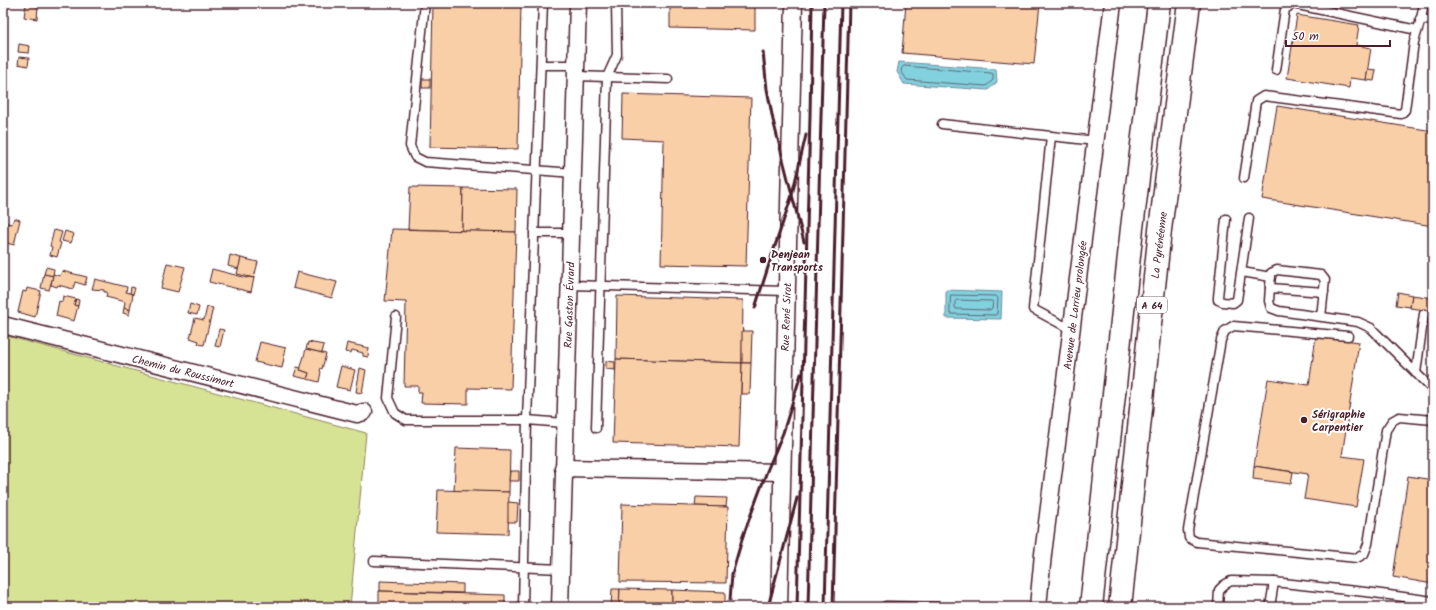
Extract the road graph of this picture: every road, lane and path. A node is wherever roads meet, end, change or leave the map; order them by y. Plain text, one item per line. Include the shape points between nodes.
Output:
1 (424, 3) edge
2 (543, 3) edge
3 (578, 3) edge
4 (616, 3) edge
5 (794, 3) edge
6 (1113, 3) edge
7 (1160, 3) edge
8 (1189, 3) edge
9 (1424, 3) edge
10 (1420, 19) junction
11 (1433, 21) edge
12 (1418, 30) junction
13 (541, 65) junction
14 (1276, 70) dead end
15 (576, 71) junction
16 (607, 77) junction
17 (668, 79) dead end
18 (942, 124) dead end
19 (1051, 136) junction
20 (1096, 141) junction
21 (537, 169) junction
22 (574, 173) junction
23 (1244, 178) dead end
24 (1249, 218) dead end
25 (1226, 219) dead end
26 (534, 233) junction
27 (572, 234) junction
28 (1242, 272) junction
29 (1271, 277) junction
30 (570, 285) junction
31 (601, 285) junction
32 (1270, 288) junction
33 (787, 291) junction
34 (1324, 292) junction
35 (1424, 314) dead end
36 (396, 317) dead end
37 (1321, 317) junction
38 (3, 325) edge
39 (1072, 330) junction
40 (1348, 336) dead end
41 (1416, 373) junction
42 (1433, 390) edge
43 (364, 412) dead end
44 (527, 420) junction
45 (1433, 420) edge
46 (564, 423) junction
47 (596, 428) dead end
48 (563, 468) junction
49 (782, 472) junction
50 (374, 561) dead end
51 (525, 567) junction
52 (561, 569) junction
53 (1274, 582) junction
54 (1433, 601) edge
55 (524, 607) edge
56 (560, 607) edge
57 (778, 607) edge
58 (884, 607) edge
59 (938, 607) edge
60 (1038, 607) edge
61 (1091, 607) edge
62 (1120, 607) edge
63 (1218, 607) edge
64 (1270, 607) edge

1 - 21 lane via 410,146 416,157 424,162
2 - 13 lane
3 - 15 street, Rue Gaston Évrard
4 - 16 lane via 617,55
5 - 33 street, Rue René Sirot
6 - 20 street, Avenue de Larrieu prolongée
7 - 61 highway, A 64 via 1132,228
8 - 62 highway, La Pyrénéenne / A 64 via 1159,238
9 - 10 lane
10 - 11 lane
10 - 12 lane
12 - 14 lane via 1293,4 1285,9
12 - 23 lane via 1414,42 1405,110 1400,114 1264,96 1256,101
13 - 15 lane
13 - 21 lane
15 - 16 lane
15 - 22 street, Rue Gaston Évrard
16 - 17 lane
16 - 31 lane
18 - 19 lane
19 - 20 lane
19 - 39 lane via 1033,309
20 - 39 street, Avenue de Larrieu prolongée
21 - 22 lane
21 - 26 lane
22 - 27 street, Rue Gaston Évrard
24 - 28 lane
25 - 28 lane via 1218,300 1233,303 1237,300
26 - 27 lane
26 - 44 lane
27 - 30 street, Rue Gaston Évrard
28 - 29 lane
29 - 32 lane
29 - 34 lane via 1271,273 1277,270 1321,275 1325,280
30 - 31 lane
30 - 46 street, Rue Gaston Évrard
31 - 33 lane
31 - 47 lane
32 - 34 lane
32 - 37 lane via 1271,308
33 - 49 street, Rue René Sirot
34 - 37 lane
35 - 41 lane
36 - 44 lane via 388,398 395,413 406,420
37 - 41 lane via 1358,322 1371,328
38 - 43 street, Chemin du Roussimort via 357,414
39 - 60 street, Avenue de Larrieu prolongée
40 - 45 lane via 1233,326 1225,331 1221,340 1188,530 1189,538 1197,542 1357,558 1364,554 1368,544 1386,430 1392,421 1399,417
41 - 42 lane
44 - 46 lane
44 - 51 lane
46 - 48 street, Rue Gaston Évrard
48 - 49 street
48 - 52 street, Rue Gaston Évrard
49 - 57 street, Rue René Sirot
50 - 51 lane
51 - 52 lane
51 - 55 lane
52 - 56 street, Rue Gaston Évrard
53 - 54 lane
53 - 63 lane via 1231,581 1220,590
53 - 64 lane
58 - 59 lane

